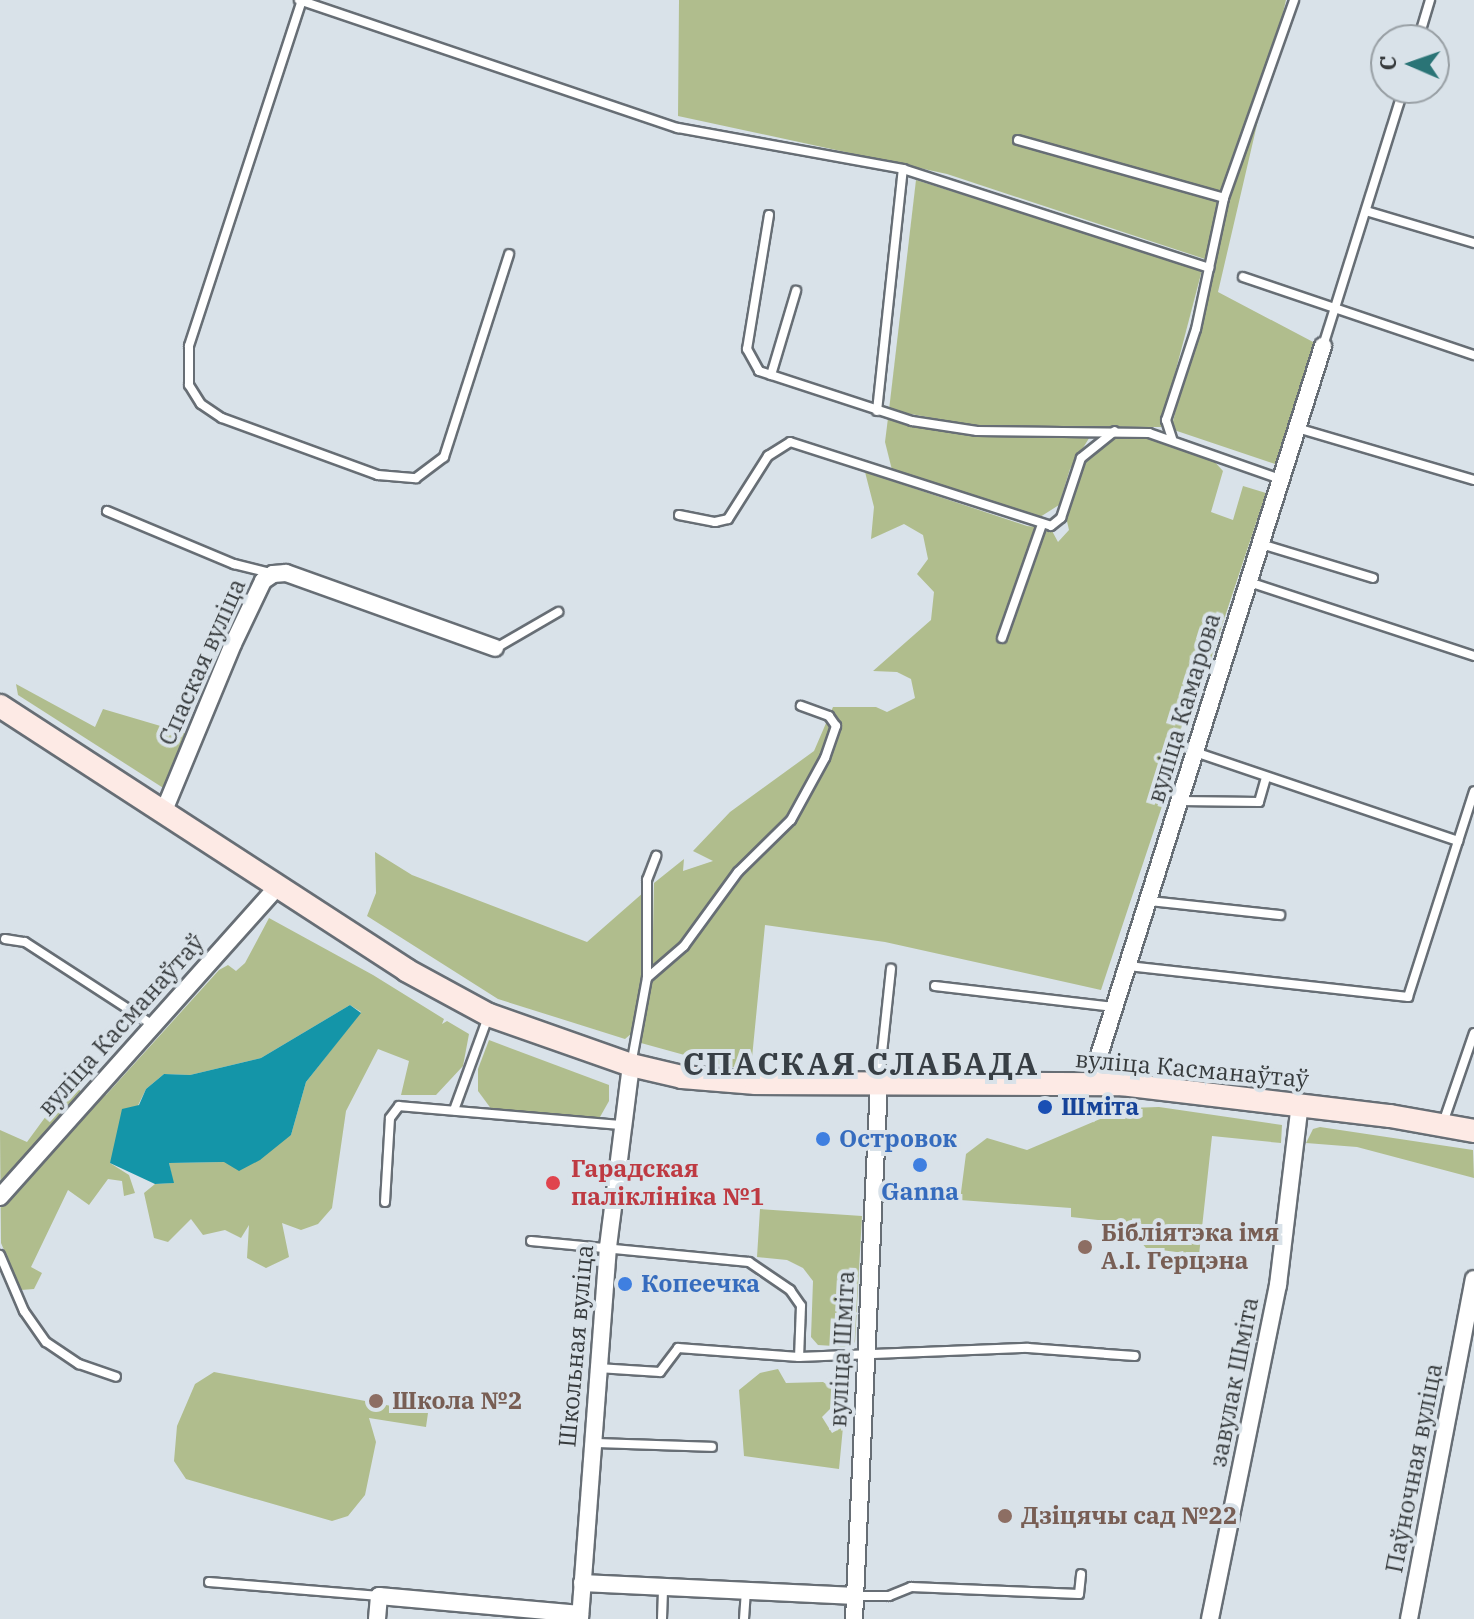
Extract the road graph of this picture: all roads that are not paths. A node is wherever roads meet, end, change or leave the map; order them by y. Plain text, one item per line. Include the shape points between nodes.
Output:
1 (301, 0) edge
2 (1294, 0) edge
3 (1430, 0) edge
4 (1423, 24) edge
5 (1399, 104) edge
6 (1018, 140) dead end
7 (903, 169) junction
8 (1224, 198) junction
9 (1366, 211) junction
10 (769, 215) dead end
11 (1474, 243) edge
12 (509, 254) dead end
13 (1209, 268) junction
14 (1243, 277) dead end
15 (796, 291) dead end
16 (1334, 309) junction
17 (1323, 346) joint
18 (1474, 355) edge
19 (771, 375) junction
20 (877, 411) junction
21 (1297, 428) junction
22 (1116, 430) junction
23 (1172, 439) junction
24 (1281, 479) junction
25 (1474, 480) edge
26 (107, 511) dead end
27 (679, 515) dead end
28 (1041, 527) junction
29 (1261, 544) junction
30 (273, 574) junction
31 (1373, 578) dead end
32 (1249, 582) junction
33 (558, 612) dead end
34 (1002, 638) dead end
35 (495, 648) joint
36 (1474, 656) edge
37 (0, 706) edge
38 (801, 706) dead end
39 (1195, 752) junction
40 (1266, 778) junction
41 (1474, 791) edge
42 (1180, 801) junction
43 (163, 813) junction
44 (1458, 841) junction
45 (656, 856) dead end
46 (278, 886) junction
47 (1149, 901) junction
48 (1280, 915) dead end
49 (5, 939) dead end
50 (1128, 966) junction
51 (891, 969) dead end
52 (647, 978) junction
53 (935, 986) dead end
54 (1115, 1007) junction
55 (489, 1015) junction
56 (156, 1028) junction
57 (1474, 1033) edge
58 (631, 1065) junction
59 (879, 1082) junction
60 (1090, 1084) junction
61 (1300, 1104) junction
62 (454, 1110) junction
63 (1442, 1124) junction
64 (622, 1125) junction
65 (1474, 1131) edge
66 (0, 1197) edge
67 (385, 1202) dead end
68 (531, 1241) dead end
69 (608, 1247) junction
70 (0, 1255) edge
71 (1474, 1279) edge
72 (1470, 1327) edge
73 (866, 1355) junction
74 (1135, 1356) dead end
75 (799, 1357) junction
76 (597, 1368) junction
77 (116, 1377) dead end
78 (593, 1443) junction
79 (712, 1447) dead end
80 (1081, 1574) dead end
81 (209, 1582) dead end
82 (582, 1583) junction
83 (663, 1587) junction
84 (746, 1592) junction
85 (379, 1596) junction
86 (856, 1596) junction
87 (580, 1616) edge
88 (377, 1619) edge
89 (662, 1619) edge
90 (744, 1619) edge
91 (854, 1619) edge
92 (1210, 1619) edge
93 (1409, 1619) edge

1 - 7 lane via 678,128
1 - 12 lane via 189,346 189,385 201,404 222,418 378,475 416,478 444,457
2 - 8 lane
3 - 4 lane
5 - 9 lane
6 - 8 lane
7 - 13 lane
7 - 20 lane
8 - 13 lane
9 - 11 lane
9 - 16 lane
10 - 19 lane via 747,349 753,366
13 - 23 lane via 1196,329 1166,420
14 - 16 lane
15 - 19 lane
16 - 17 lane
16 - 18 lane
17 - 21 street, вуліца Камарова
19 - 20 lane
20 - 22 lane via 977,431
21 - 24 street, вуліца Камарова
21 - 25 lane
22 - 23 lane
22 - 28 lane via 1081,458 1061,518
23 - 24 lane
24 - 29 street, вуліца Камарова
26 - 30 lane via 234,564
27 - 28 lane via 715,522 728,519 768,456 790,442
28 - 34 lane
29 - 31 lane
29 - 32 street, вуліца Камарова
30 - 35 street, Спаская вуліца via 286,573
30 - 43 street, Спаская вуліца via 263,581 233,644
32 - 36 lane
32 - 39 street, вуліца Камарова
33 - 35 lane
37 - 43 main road, вуліца Касманаўтаў
38 - 52 lane via 829,716 836,726 791,820 738,872 692,936
39 - 40 lane
39 - 42 street, вуліца Камарова
40 - 42 lane via 1259,802
40 - 44 lane
41 - 44 lane
42 - 47 street, вуліца Камарова
43 - 46 main road, вуліца Касманаўтаў
44 - 50 lane via 1408,997
45 - 52 lane via 647,880
46 - 55 main road, вуліца Касманаўтаў via 406,970
46 - 56 street, вуліца Касманаўтаў
47 - 48 lane
47 - 50 street, вуліца Камарова
49 - 56 lane via 25,942
50 - 54 street, вуліца Камарова
51 - 59 lane
52 - 58 lane
53 - 54 lane
54 - 60 street, вуліца Камарова
55 - 58 main road, вуліца Касманаўтаў
55 - 62 lane
56 - 66 street, вуліца Касманаўтаў
57 - 63 lane
58 - 59 main road, вуліца Касманаўтаў via 682,1077 756,1083
58 - 64 street, Школьная вуліца
59 - 60 main road, вуліца Касманаўтаў
59 - 73 street, вуліца Шміта
60 - 61 main road, вуліца Касманаўтаў
61 - 63 main road, вуліца Касманаўтаў
61 - 92 street, завулак Шміта via 1278,1285
62 - 64 lane
62 - 67 lane via 399,1106 390,1118
63 - 65 main road, вуліца Касманаўтаў
64 - 69 street, Школьная вуліца
68 - 69 lane
69 - 75 lane via 749,1262 790,1290 801,1306
69 - 76 street, Школьная вуліца
70 - 77 lane via 24,1311 46,1342 79,1364
71 - 72 street, Паўночная вуліца
72 - 93 street, Паўночная вуліца
73 - 74 lane via 1028,1348
73 - 75 lane
73 - 86 street, вуліца Шміта
75 - 76 lane via 678,1348 660,1372
76 - 78 street, Школьная вуліца
78 - 79 lane
78 - 82 street, Школьная вуліца
80 - 86 lane via 1079,1594 911,1587 889,1596
81 - 85 lane
82 - 83 street
82 - 87 street, Школьная вуліца
83 - 84 street
83 - 89 lane
84 - 86 street
84 - 90 lane
85 - 87 street, Школьная вуліца
85 - 88 street
86 - 91 street, вуліца Шміта

